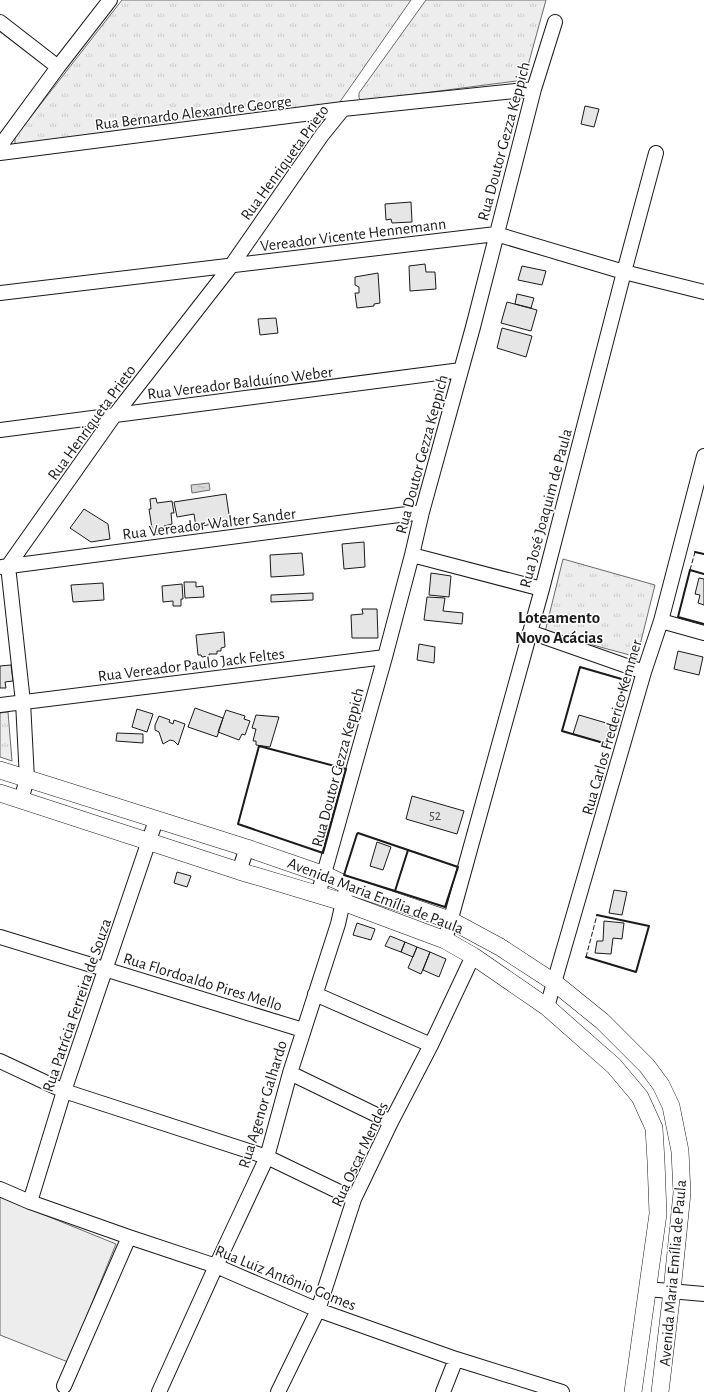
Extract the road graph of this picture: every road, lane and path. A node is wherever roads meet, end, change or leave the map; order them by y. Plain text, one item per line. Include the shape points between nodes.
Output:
1 (110, 0) edge
2 (0, 22) edge
3 (555, 22) dead end
4 (58, 67) junction
5 (534, 89) junction
6 (342, 110) junction
7 (0, 146) edge
8 (0, 153) edge
9 (656, 153) dead end
10 (496, 234) junction
11 (231, 266) junction
12 (624, 272) junction
13 (704, 292) edge
14 (0, 293) edge
15 (461, 370) junction
16 (114, 416) junction
17 (0, 430) edge
18 (704, 456) edge
19 (422, 512) junction
20 (412, 555) junction
21 (4, 567) edge
22 (542, 589) junction
23 (660, 621) junction
24 (530, 632) junction
25 (704, 633) edge
26 (385, 656) junction
27 (644, 672) junction
28 (23, 702) junction
29 (0, 705) edge
30 (0, 770) edge
31 (27, 779) junction
32 (0, 793) edge
33 (21, 800) junction
34 (156, 820) junction
35 (149, 842) junction
36 (247, 848) junction
37 (239, 871) junction
38 (325, 875) junction
39 (347, 884) junction
40 (318, 895) junction
41 (343, 902) junction
42 (450, 920) junction
43 (0, 937) edge
44 (445, 940) junction
45 (473, 956) junction
46 (106, 969) junction
47 (554, 983) junction
48 (315, 994) junction
49 (547, 1007) junction
50 (303, 1030) junction
51 (431, 1045) junction
52 (0, 1061) edge
53 (290, 1074) junction
54 (64, 1091) junction
55 (391, 1122) junction
56 (267, 1157) junction
57 (0, 1189) edge
58 (354, 1199) junction
59 (30, 1202) junction
60 (129, 1237) junction
61 (216, 1266) junction
62 (647, 1289) junction
63 (672, 1291) junction
64 (704, 1294) edge
65 (318, 1310) junction
66 (456, 1359) junction
67 (64, 1386) dead end
68 (159, 1392) edge
69 (278, 1392) edge
70 (443, 1392) edge
71 (562, 1392) edge
72 (633, 1392) edge
73 (660, 1392) edge

1 - 4 street
2 - 4 street
3 - 5 street, Rua Doutor Gezza Keppich
4 - 7 street
5 - 6 street, Rua Bernardo Alexandre George
5 - 10 street, Rua Doutor Gezza Keppich
6 - 8 street, Rua Bernardo Alexandre George
6 - 11 street, Rua Henriqueta Prieto
9 - 12 street, Rua José Joaquim de Paula
10 - 11 street, Vereador Vicente Hennemann
10 - 12 street, Vereador Vicente Hennemann
10 - 15 street, Rua Doutor Gezza Keppich
11 - 14 street, Vereador Vicente Hennemann
11 - 16 street, Rua Henriqueta Prieto
12 - 13 street, Vereador Vicente Hennemann
12 - 22 street, Rua José Joaquim de Paula
15 - 16 street, Rua Vereador Balduíno Weber
15 - 19 street, Rua Doutor Gezza Keppich
16 - 17 street, Rua Vereador Balduíno Weber
16 - 21 street, Rua Henriqueta Prieto
18 - 23 street, Rua Carlos Frederico Kemmer
19 - 20 street, Rua Doutor Gezza Keppich
19 - 21 street, Rua Vereador Walter Sander
20 - 22 street
20 - 26 street, Rua Doutor Gezza Keppich
21 - 28 street
22 - 24 street, Rua José Joaquim de Paula
23 - 25 street
23 - 27 street, Rua Carlos Frederico Kemmer
24 - 27 street
24 - 42 street, Rua José Joaquim de Paula
26 - 28 street, Rua Vereador Paulo Jack Feltes
26 - 38 street, Rua Doutor Gezza Keppich
27 - 47 street, Rua Carlos Frederico Kemmer
28 - 29 street, Rua Vereador Paulo Jack Feltes
28 - 31 street
30 - 31 main road, Avenida Maria Emília de Paula
31 - 33 street
31 - 34 main road, Avenida Maria Emília de Paula
32 - 33 main road, Avenida Maria Emília de Paula
33 - 35 main road, Avenida Maria Emília de Paula
34 - 35 street, Rua Patrícia Ferreira de Souza
34 - 36 main road, Avenida Maria Emília de Paula
35 - 37 main road, Avenida Maria Emília de Paula
35 - 46 street, Rua Patrícia Ferreira de Souza
36 - 37 street
36 - 38 main road, Avenida Maria Emília de Paula
37 - 40 main road, Avenida Maria Emília de Paula
38 - 39 main road, Avenida Maria Emília de Paula
38 - 40 street, Rua Doutor Gezza Keppich
39 - 41 street, Rua Agenor Galhardo
39 - 42 main road, Avenida Maria Emília de Paula
40 - 41 main road, Avenida Maria Emília de Paula
41 - 44 main road, Avenida Maria Emília de Paula
41 - 48 street, Rua Agenor Galhardo
42 - 44 street, Rua José Joaquim de Paula
42 - 47 main road, Avenida Maria Emília de Paula via 500,947
43 - 46 street, Rua Flordoaldo Pires Mello
44 - 45 main road, Avenida Maria Emília de Paula
45 - 49 main road, Avenida Maria Emília de Paula
45 - 51 street, Rua Oscar Mendes
46 - 50 street, Rua Flordoaldo Pires Mello
46 - 54 street, Rua Patrícia Ferreira de Souza
47 - 49 street, Rua Carlos Frederico Kemmer
47 - 63 main road, Avenida Maria Emília de Paula via 602,1021 647,1066 661,1085 671,1106 680,1151 682,1193
48 - 50 street, Rua Agenor Galhardo
48 - 51 street
49 - 62 main road, Avenida Maria Emília de Paula via 614,1066 640,1097 654,1128 658,1214
50 - 53 street, Rua Agenor Galhardo
51 - 55 street, Rua Oscar Mendes
52 - 54 street
53 - 55 street
53 - 56 street, Rua Agenor Galhardo
54 - 56 street
54 - 59 street, Rua Patrícia Ferreira de Souza
55 - 58 street, Rua Oscar Mendes
56 - 58 street
56 - 61 street, Rua Agenor Galhardo
57 - 59 street, Rua Luiz Antônio Gomes
58 - 65 street, Rua Oscar Mendes
59 - 60 street, Rua Luiz Antônio Gomes
60 - 61 street, Rua Luiz Antônio Gomes
60 - 67 street
61 - 65 street, Rua Luiz Antônio Gomes
61 - 68 street, Rua Agenor Galhardo
62 - 63 street
62 - 72 main road, Avenida Maria Emília de Paula
63 - 64 street
63 - 73 main road, Avenida Maria Emília de Paula
65 - 66 street, Rua Luiz Antônio Gomes
65 - 69 street, Rua Oscar Mendes
66 - 70 street
66 - 71 street, Rua Luiz Antônio Gomes

